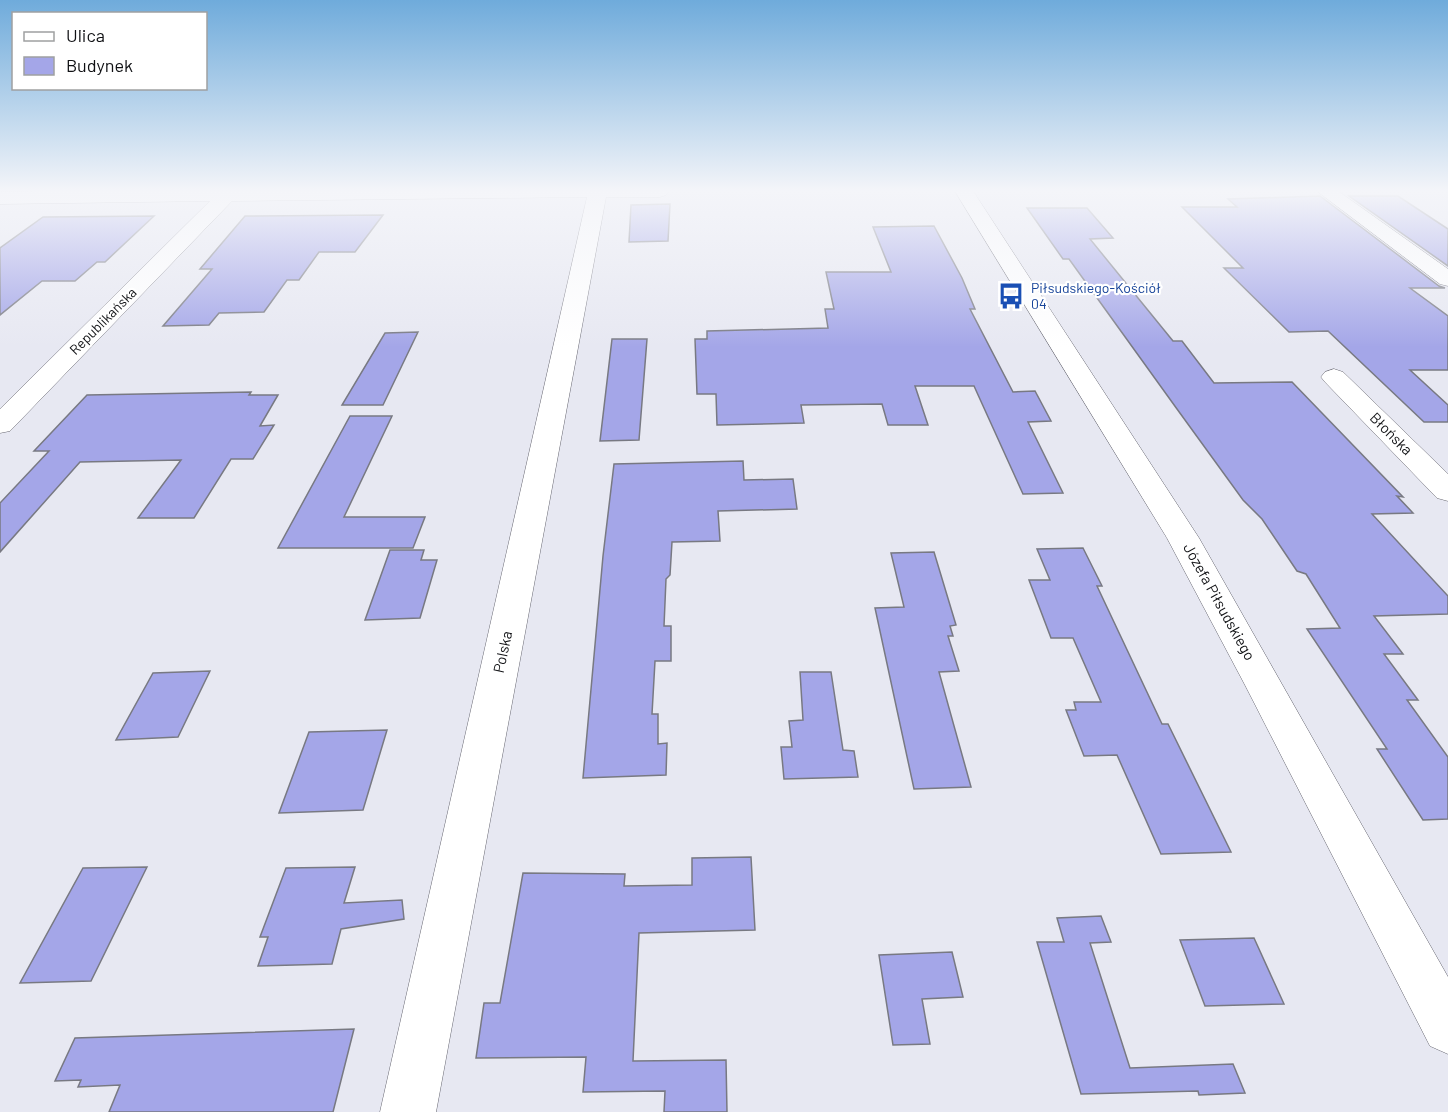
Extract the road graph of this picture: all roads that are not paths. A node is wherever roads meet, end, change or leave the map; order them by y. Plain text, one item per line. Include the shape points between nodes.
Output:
1 (180, 243) edge
2 (587, 243) edge
3 (997, 243) edge
4 (1398, 243) edge
5 (1448, 279) edge
6 (1334, 377) dead end
7 (0, 425) edge
8 (1448, 491) edge
9 (1448, 1028) edge
10 (408, 1112) edge

1 - 7 street, Republikańska
2 - 10 street, Polska
3 - 9 street, Józefa Piłsudskiego via 1183,538
4 - 5 street
6 - 8 street, Błońska

